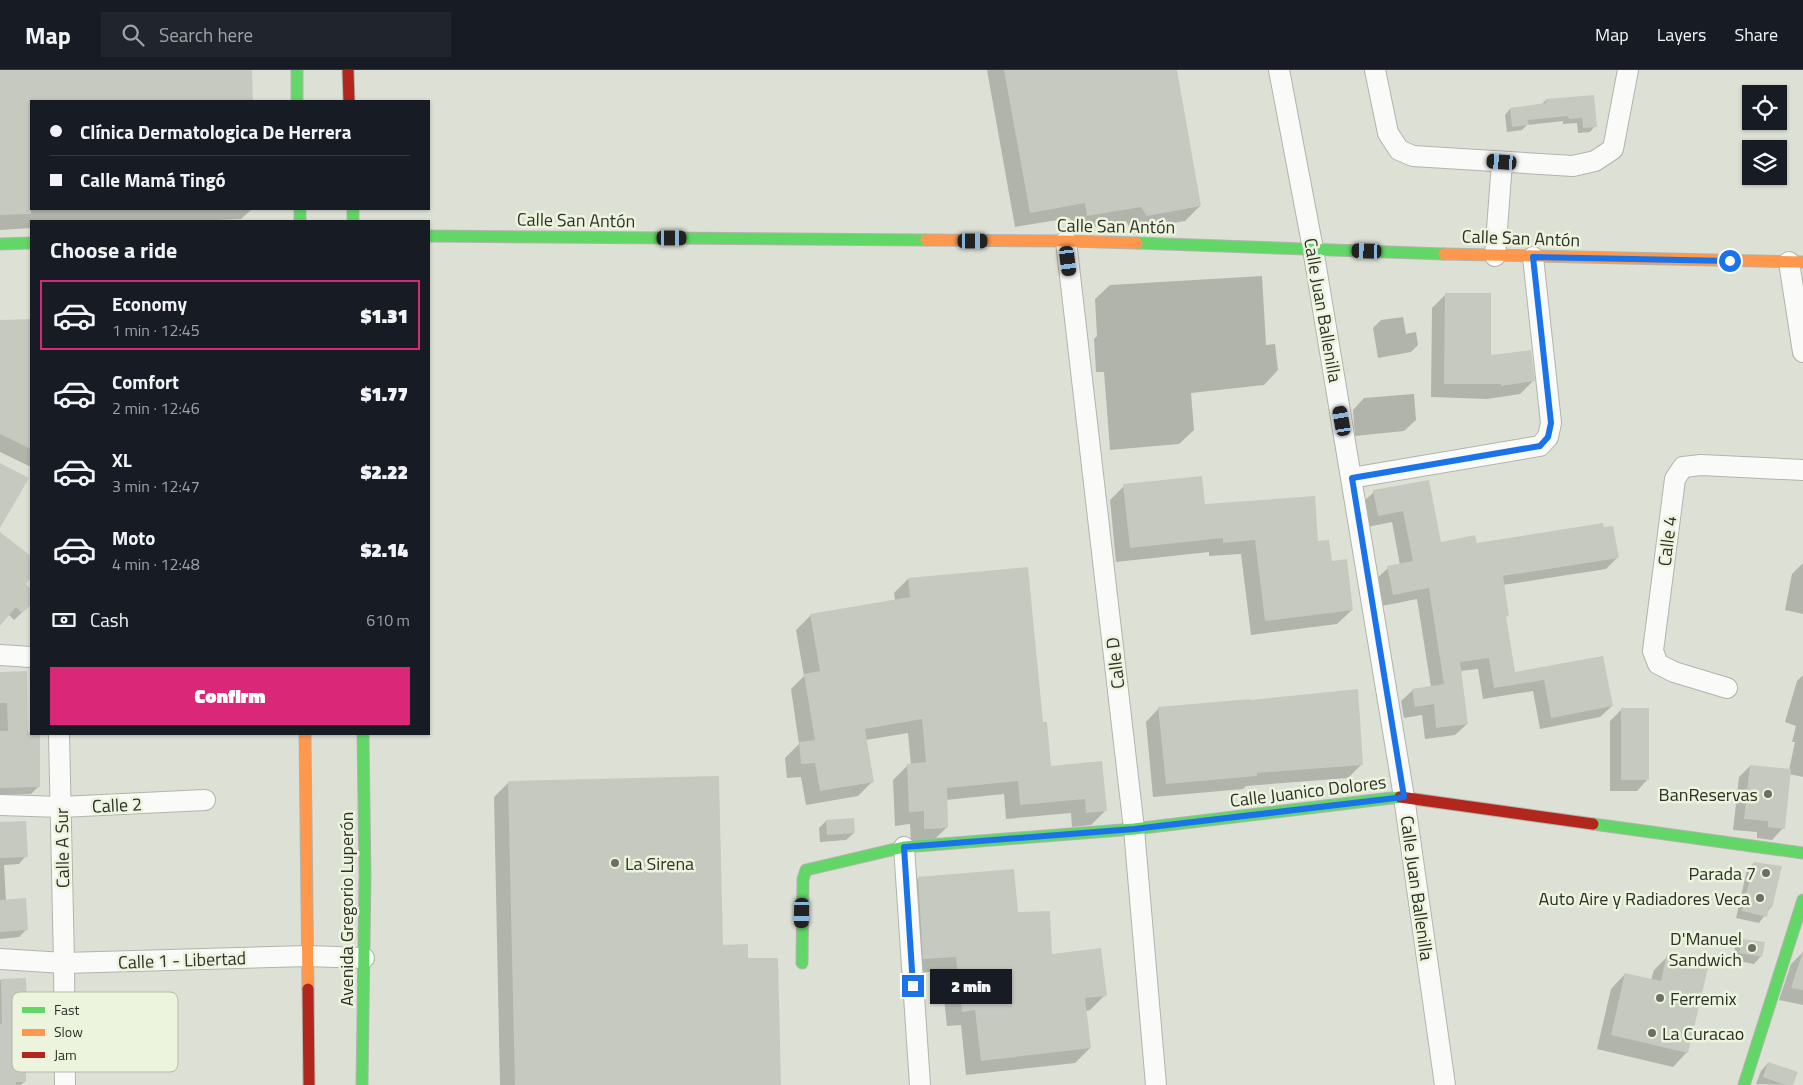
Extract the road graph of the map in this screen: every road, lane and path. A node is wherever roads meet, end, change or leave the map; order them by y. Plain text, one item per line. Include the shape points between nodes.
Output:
1 (297, 70) edge
2 (348, 70) edge
3 (1279, 70) edge
4 (1375, 70) edge
5 (1628, 70) edge
6 (298, 100) edge
7 (349, 100) edge
8 (1502, 162) junction
9 (430, 236) edge
10 (1066, 241) junction
11 (30, 243) edge
12 (0, 244) edge
13 (1313, 249) junction
14 (1495, 256) junction
15 (1533, 257) junction
16 (1796, 262) edge
17 (1803, 352) edge
18 (1802, 464) edge
19 (1352, 478) junction
20 (0, 655) edge
21 (30, 657) edge
22 (1727, 688) dead end
23 (59, 735) edge
24 (306, 735) edge
25 (363, 735) edge
26 (1404, 797) junction
27 (205, 800) dead end
28 (0, 805) edge
29 (61, 807) junction
30 (1134, 829) junction
31 (904, 847) junction
32 (1803, 853) edge
33 (1803, 900) edge
34 (308, 956) junction
35 (364, 958) junction
36 (0, 959) edge
37 (64, 962) junction
38 (802, 963) dead end
39 (64, 992) edge
40 (65, 1072) edge
41 (65, 1085) edge
42 (309, 1085) edge
43 (362, 1085) edge
44 (920, 1085) edge
45 (1156, 1085) edge
46 (1445, 1085) edge
47 (1744, 1085) edge

1 - 6 street
2 - 7 street
3 - 13 street, Calle Juan Ballenilla
4 - 8 street via 1388,133 1399,150 1413,156
5 - 8 street via 1613,149 1595,161 1573,166
8 - 14 street
9 - 10 street, Calle San Antón
10 - 13 street, Calle San Antón
10 - 30 street, Calle D
11 - 12 street
13 - 14 street, Calle San Antón
13 - 19 street, Calle Juan Ballenilla
14 - 15 street, Calle San Antón
15 - 16 street, Calle San Antón
15 - 19 street via 1551,423 1548,437 1540,446
16 - 17 street
18 - 22 street, Calle 4 via 1683,467 1675,479 1653,651 1658,664 1674,672
19 - 26 street, Calle Juan Ballenilla
20 - 21 street
23 - 29 street, Calle A Sur
24 - 34 street
25 - 35 street, Avenida Gregorio Luperón
26 - 30 street, Calle Juanico Dolores
26 - 32 street, Calle Juanico Dolores
26 - 46 street, Calle Juan Ballenilla
27 - 29 street, Calle 2
28 - 29 street, Calle 2
29 - 37 street, Calle A Sur
30 - 31 street, Calle Juanico Dolores
30 - 45 street, Calle D
31 - 38 street, Calle Juanico Dolores via 806,870 803,879
31 - 44 street
33 - 47 street
34 - 35 street, Calle 1 - Libertad
34 - 37 street, Calle 1 - Libertad
34 - 42 street
35 - 43 street, Avenida Gregorio Luperón
36 - 37 street, Calle 1 - Libertad
37 - 39 street, Calle A Sur
40 - 41 street, Calle A Sur

